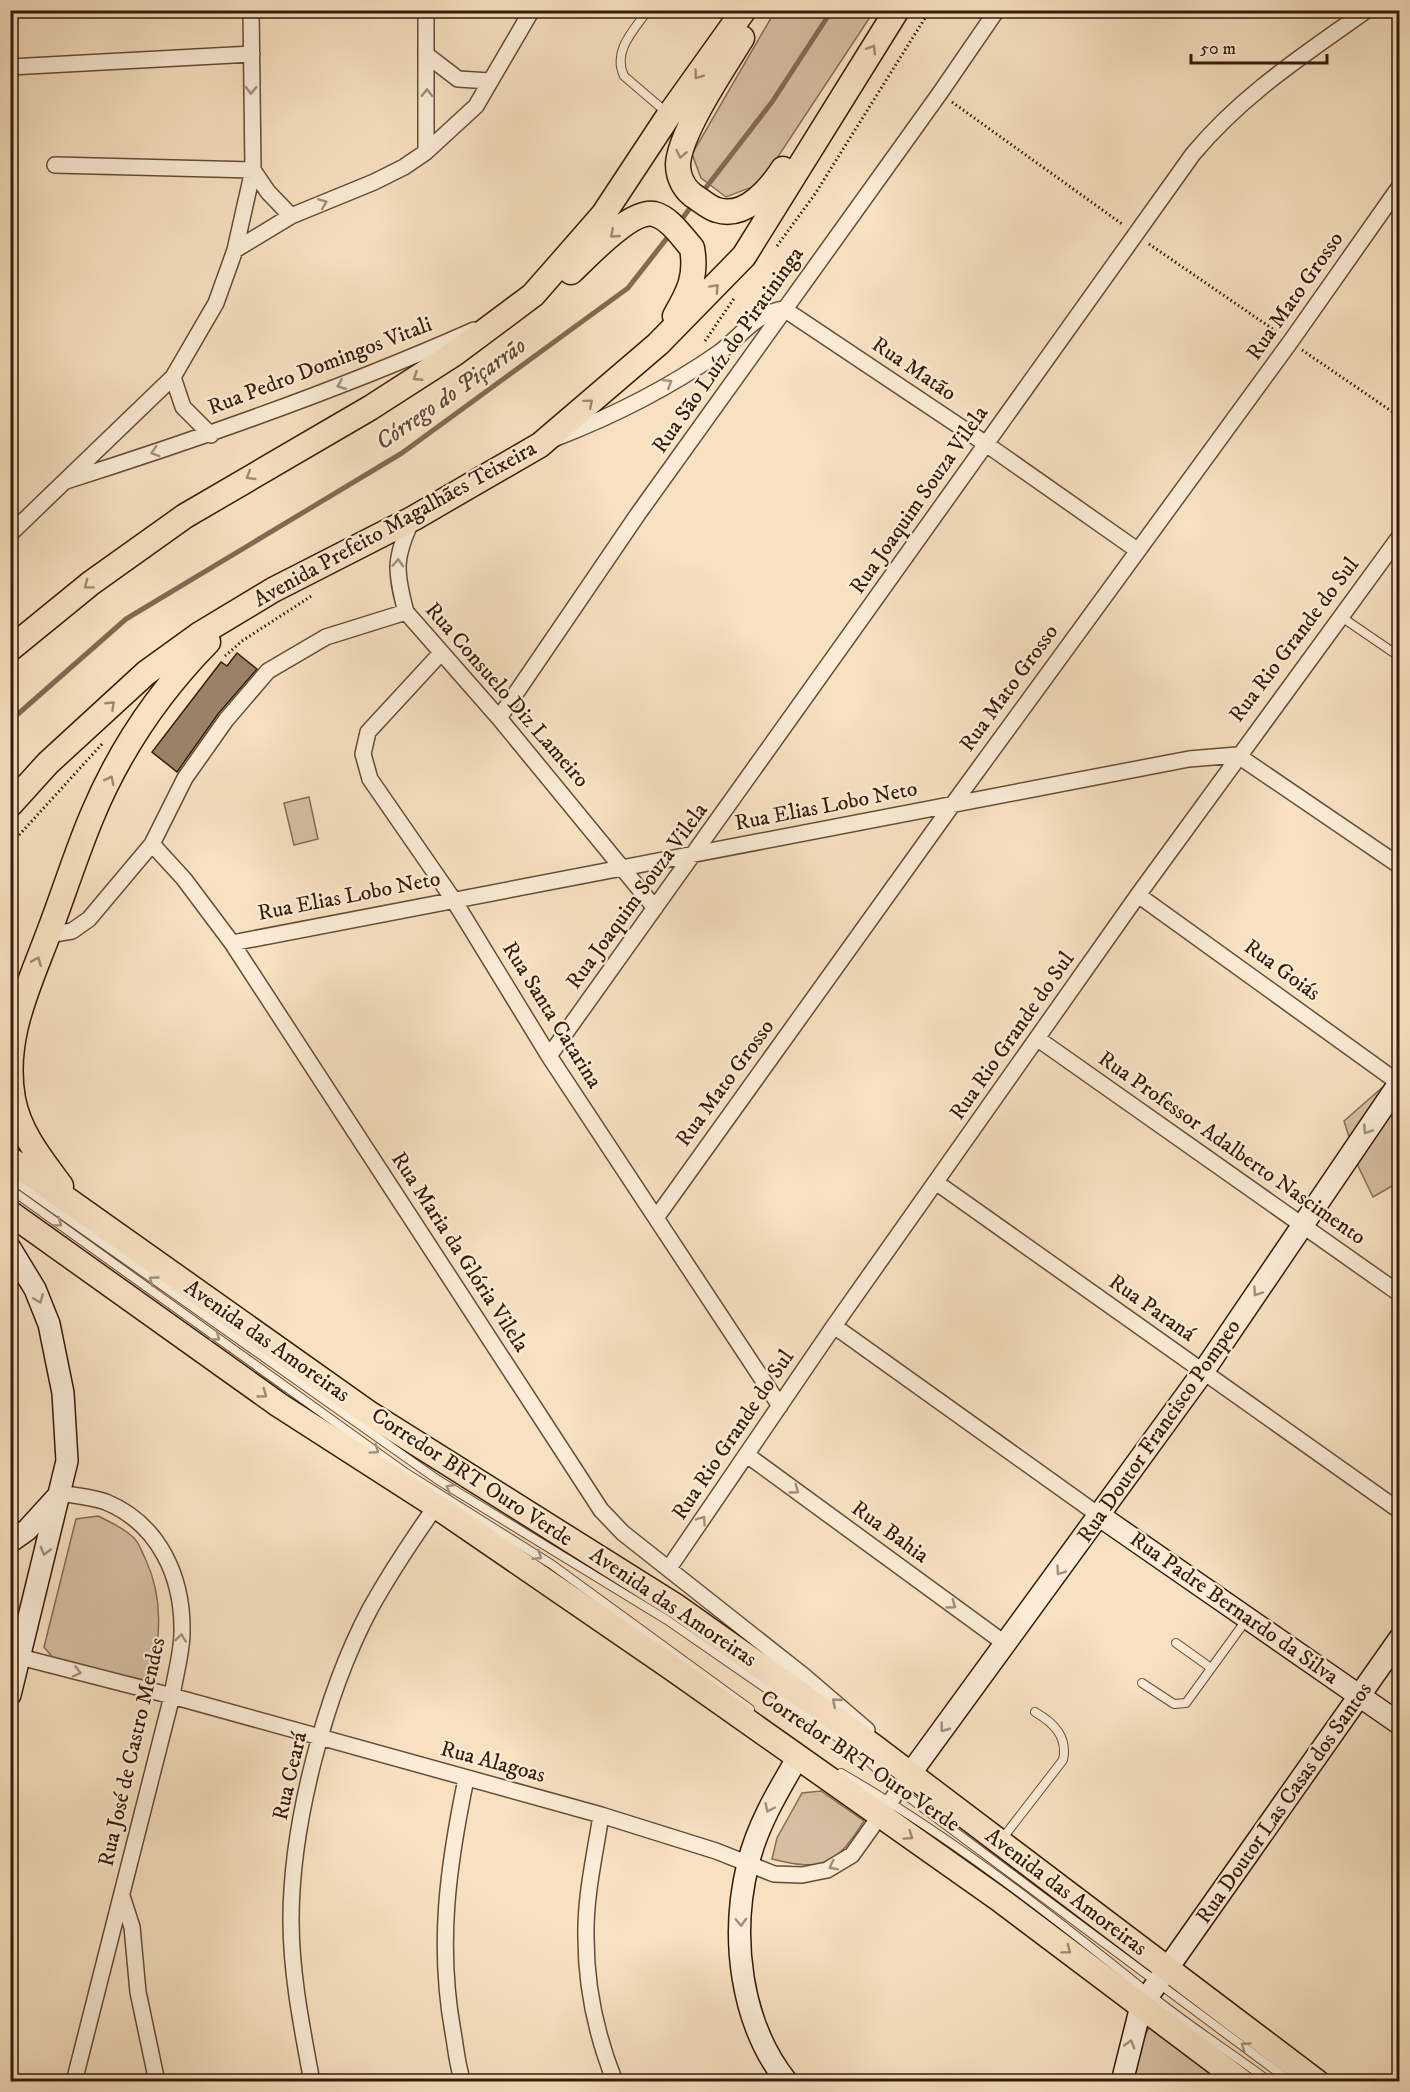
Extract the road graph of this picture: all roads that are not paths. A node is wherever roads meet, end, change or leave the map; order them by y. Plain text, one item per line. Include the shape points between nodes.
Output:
1 (251, 10) edge
2 (426, 10) edge
3 (532, 10) edge
4 (648, 10) edge
5 (744, 10) edge
6 (759, 10) edge
7 (897, 10) edge
8 (997, 10) edge
9 (1367, 10) edge
10 (252, 54) junction
11 (428, 56) junction
12 (10, 67) edge
13 (490, 81) junction
14 (849, 89) junction
15 (669, 115) junction
16 (426, 152) junction
17 (55, 165) dead end
18 (253, 170) junction
19 (1400, 186) edge
20 (291, 216) junction
21 (234, 250) junction
22 (533, 294) junction
23 (784, 309) junction
24 (510, 313) junction
25 (658, 344) junction
26 (173, 377) junction
27 (211, 435) junction
28 (986, 444) junction
29 (540, 445) junction
30 (63, 482) junction
31 (414, 518) junction
32 (10, 534) edge
33 (1400, 536) edge
34 (1137, 550) junction
35 (251, 604) junction
36 (406, 612) junction
37 (1340, 616) junction
38 (10, 650) edge
39 (440, 654) junction
40 (1400, 657) edge
41 (499, 718) junction
42 (1237, 755) junction
43 (953, 804) junction
44 (10, 806) edge
45 (152, 844) junction
46 (694, 854) junction
47 (1400, 866) edge
48 (624, 867) junction
49 (1138, 895) junction
50 (453, 899) junction
51 (655, 908) junction
52 (48, 935) junction
53 (232, 942) junction
54 (1038, 1038) junction
55 (549, 1056) junction
56 (1399, 1082) edge
57 (10, 1159) edge
58 (10, 1178) edge
59 (937, 1183) junction
60 (10, 1189) edge
61 (77, 1207) junction
62 (10, 1213) edge
63 (656, 1218) junction
64 (1302, 1226) junction
65 (10, 1248) edge
66 (1400, 1294) edge
67 (834, 1326) junction
68 (1203, 1372) junction
69 (780, 1406) junction
70 (747, 1455) junction
71 (61, 1493) junction
72 (436, 1506) junction
73 (1400, 1512) edge
74 (1100, 1516) junction
75 (10, 1542) edge
76 (669, 1568) junction
77 (10, 1609) edge
78 (1248, 1618) junction
79 (25, 1627) junction
80 (1400, 1638) edge
81 (1176, 1643) dead end
82 (1007, 1645) junction
83 (20, 1657) junction
84 (1211, 1668) junction
85 (1142, 1683) dead end
86 (10, 1695) edge
87 (172, 1696) junction
88 (1361, 1696) junction
89 (755, 1712) dead end
90 (1035, 1712) dead end
91 (1400, 1724) edge
92 (322, 1737) junction
93 (873, 1746) junction
94 (798, 1757) junction
95 (831, 1766) dead end
96 (466, 1779) junction
97 (894, 1795) junction
98 (602, 1815) junction
99 (999, 1842) junction
100 (748, 1864) junction
101 (121, 1896) junction
102 (1153, 1987) junction
103 (1226, 2077) edge
104 (74, 2082) edge
105 (157, 2082) edge
106 (312, 2082) edge
107 (463, 2082) edge
108 (615, 2082) edge
109 (787, 2082) edge
110 (1122, 2082) edge
111 (1270, 2082) edge
112 (1291, 2082) edge
113 (1317, 2082) edge

1 - 10 street
2 - 11 street
3 - 13 street
4 - 15 lane via 623,46 621,69
5 -> 15 main road
6 -> 14 main road via 684,141 678,166 689,193 717,210 732,210 762,196 795,148
14 -> 7 main road, Avenida Prefeito Magalhães Teixeira
8 - 23 street, Rua São Luíz do Piratininga
9 - 28 street, Rua Joaquim Souza Vilela via 1248,96 1222,120 1134,233
10 - 12 street
10 -> 18 street
11 - 13 street via 458,79
16 -> 11 street
13 - 16 street via 476,106
25 -> 14 main road, Avenida Prefeito Magalhães Teixeira via 744,256
15 - 22 main road via 603,215
20 -> 16 street via 374,182
17 - 18 street
18 - 20 street
18 - 21 street
19 - 34 street, Rua Mato Grosso via 1291,342
20 - 21 street
21 - 26 street via 216,303
22 - 24 main road
25 -> 22 main road via 691,290 695,264 692,248 665,219 645,213 634,217 565,278
23 - 28 street, Rua Matão
29 -> 23 street via 660,389 720,352 763,316
23 - 41 street, Rua São Luíz do Piratininga
24 -> 27 street, Rua Pedro Domingos Vitali via 412,357
24 -> 38 main road via 370,408 185,516 90,583
29 -> 25 main road, Avenida Prefeito Magalhães Teixeira
26 - 27 street, Rua Pedro Domingos Vitali via 183,407
26 - 30 street
27 -> 30 street
28 - 34 street, Rua Matão
28 - 46 street, Rua Joaquim Souza Vilela
29 - 31 main road, Avenida Prefeito Magalhães Teixeira
30 - 32 street
31 - 35 main road, Avenida Prefeito Magalhães Teixeira
36 -> 31 street via 397,565 400,546
33 - 37 street, Rua Rio Grande do Sul
34 - 43 street, Rua Mato Grosso
44 -> 35 main road, Avenida Prefeito Magalhães Teixeira via 48,763 146,673
52 -> 35 main road via 92,815 123,755 166,688 208,642
36 - 39 street, Rua Consuelo Diz Lameiro
36 - 45 street, Rua Consuelo Diz Lameiro via 326,637 268,671 226,720 185,778
37 - 40 lane
37 - 42 street, Rua Rio Grande do Sul
39 - 41 street, Rua Consuelo Diz Lameiro
39 - 50 street, Rua Santa Catarina via 368,732 363,753 370,779
41 - 48 street, Rua Consuelo Diz Lameiro
42 - 43 street, Rua Elias Lobo Neto via 1189,759
42 - 47 street
42 - 49 street, Rua Rio Grande do Sul
43 - 46 street, Rua Elias Lobo Neto
43 - 63 street, Rua Mato Grosso
45 - 52 street, Rua Consuelo Diz Lameiro via 89,919 72,931
45 - 53 street
46 - 48 street, Rua Elias Lobo Neto
46 - 51 street, Rua Joaquim Souza Vilela
48 - 50 street, Rua Elias Lobo Neto
48 - 51 street, Rua Consuelo Diz Lameiro
49 - 54 street, Rua Rio Grande do Sul
49 - 56 street, Rua Goiás
50 - 53 street, Rua Elias Lobo Neto
50 - 55 street, Rua Santa Catarina
51 - 55 street, Rua Joaquim Souza Vilela
61 -> 52 main road via 36,1153 17,1117 13,1098 13,1036 23,997
53 - 76 street, Rua Maria da Glória Vilela via 601,1510 623,1533
54 - 59 street, Rua Rio Grande do Sul
54 - 64 street, Rua Professor Adalberto Nascimento
55 - 63 street, Rua Santa Catarina
56 -> 64 street, Rua Doutor Francisco Pompeo
57 - 61 main road, Avenida das Amoreiras
97 -> 58 lane, Corredor BRT Ouro Verde via 860,1753 686,1634 438,1480
59 - 67 street, Rua Rio Grande do Sul
59 - 68 street, Rua Paraná
60 -> 89 lane, Corredor BRT Ouro Verde via 406,1473 551,1564
61 - 93 main road, Avenida das Amoreiras via 370,1414 677,1607
62 -> 72 main road, Avenida das Amoreiras via 279,1405
63 - 69 street, Rua Santa Catarina
64 - 66 street, Rua Professor Adalberto Nascimento
64 -> 68 street, Rua Doutor Francisco Pompeo
65 -> 71 street via 49,1324 57,1358 67,1428 67,1461
67 - 69 street, Rua Rio Grande do Sul
67 - 74 street, Rua Padre Bernardo da Silva
68 - 73 street, Rua Paraná
68 - 74 street, Rua Doutor Francisco Pompeo
69 - 70 street, Rua Rio Grande do Sul
76 -> 70 street, Rua Rio Grande do Sul
70 -> 82 street, Rua Bahia
71 - 75 street via 27,1530
71 -> 79 street
87 -> 71 street, Rua José de Castro Mendes via 182,1634 179,1593 170,1563 152,1535 129,1515 105,1502
72 - 92 street, Rua Ceará via 399,1558 369,1611 349,1656
72 - 94 main road, Avenida das Amoreiras
74 - 78 street, Rua Padre Bernardo da Silva
74 -> 82 street, Rua Doutor Francisco Pompeo
93 -> 76 street, Rua Maria da Glória Vilela via 866,1729 839,1704
77 - 79 street
78 - 84 lane
78 - 88 street, Rua Padre Bernardo da Silva
79 - 83 street
80 - 88 street, Rua Doutor Las Casas dos Santos
81 - 84 lane
82 -> 97 street, Rua Doutor Francisco Pompeo
83 - 86 street
83 -> 87 street, Rua Alagoas
84 - 85 lane via 1181,1705
87 - 92 street, Rua Alagoas
87 - 101 street, Rua José de Castro Mendes
88 - 91 street, Rua Padre Bernardo da Silva
88 - 102 street, Rua Doutor Las Casas dos Santos
90 - 99 lane via 1060,1732 1065,1750 1063,1761
92 - 96 street, Rua Alagoas
92 - 106 street, Rua Ceará via 303,1801 291,1919 294,1972
93 - 97 main road, Avenida das Amoreiras
94 - 97 main road, Avenida das Amoreiras
94 -> 100 street via 773,1800
95 - 97 lane, Corredor BRT Ouro Verde
96 - 98 street, Rua Alagoas
96 - 107 street via 451,1852 444,1922 447,1996
97 - 99 main road, Avenida das Amoreiras
97 -> 100 street, Rua Alagoas via 852,1855 827,1870 802,1875 774,1874
97 - 102 lane, Corredor BRT Ouro Verde
97 -> 102 main road, Avenida das Amoreiras via 999,1899
98 - 100 street, Rua Alagoas
98 - 108 street via 586,1938 598,2031
99 - 102 main road, Avenida das Amoreiras
100 -> 109 street via 740,1909 746,1993 755,2028
101 - 104 street, Rua José de Castro Mendes
101 - 105 street via 132,1927 138,1992
102 - 103 main road, Avenida das Amoreiras
110 -> 102 street
102 - 111 lane, Corredor BRT Ouro Verde
112 -> 102 lane, Corredor BRT Ouro Verde
102 - 113 main road, Avenida das Amoreiras

